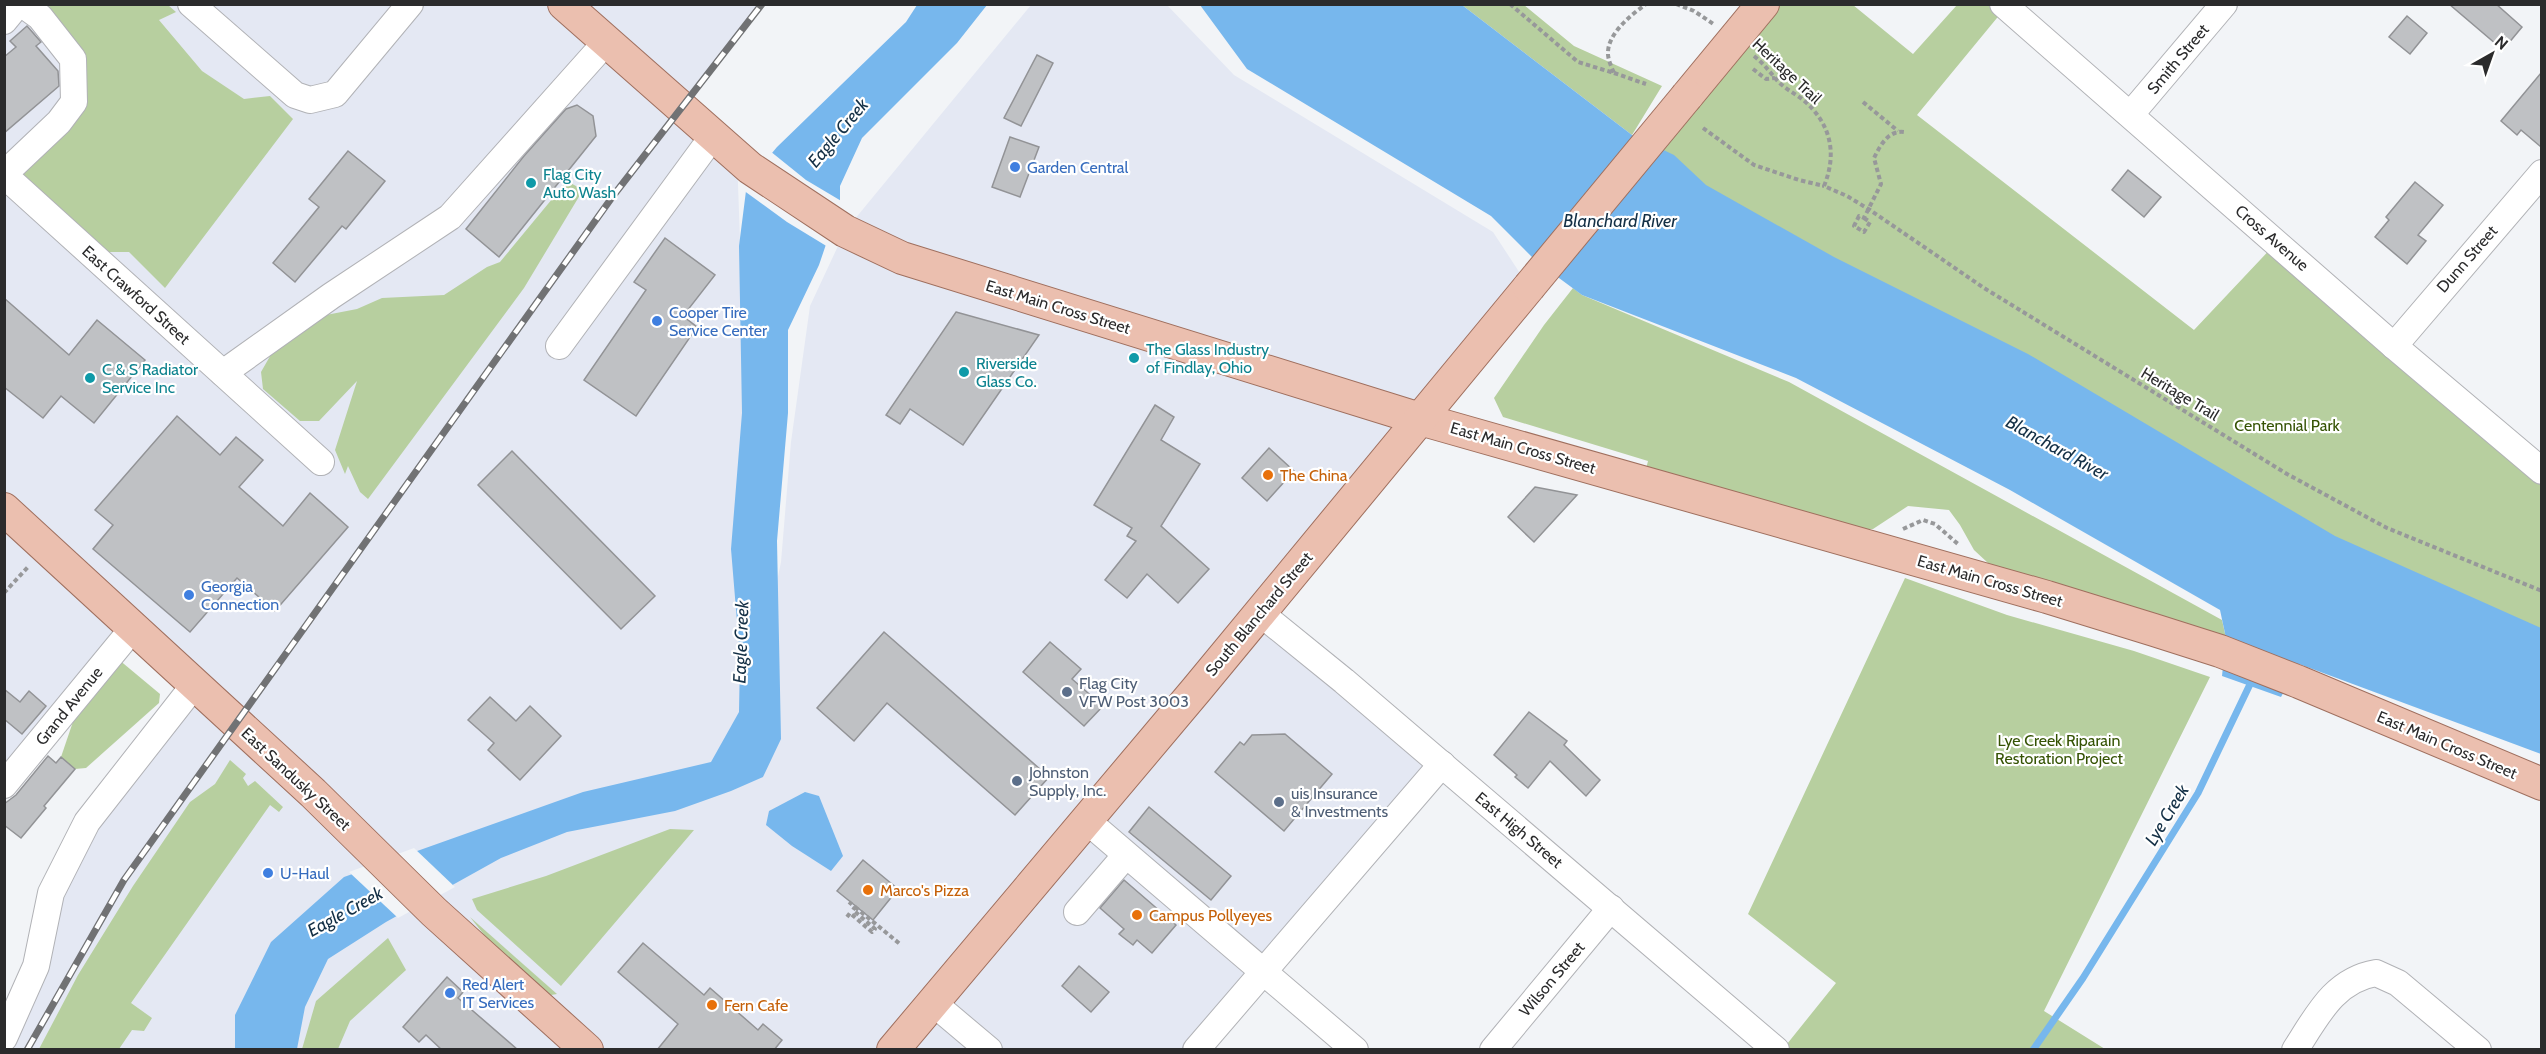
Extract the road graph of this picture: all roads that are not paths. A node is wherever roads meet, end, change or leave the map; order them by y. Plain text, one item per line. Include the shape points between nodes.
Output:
1 (191, 4) edge
2 (410, 4) edge
3 (564, 4) edge
4 (1763, 4) edge
5 (2224, 4) edge
6 (2006, 5) edge
7 (26, 6) edge
8 (4, 21) edge
9 (607, 41) junction
10 (2131, 114) junction
11 (713, 136) junction
12 (2541, 173) edge
13 (4, 175) edge
14 (559, 346) dead end
15 (2394, 346) junction
16 (223, 373) junction
17 (1420, 420) junction
18 (2538, 460) edge
19 (321, 462) dead end
20 (4, 509) edge
21 (1260, 613) junction
22 (134, 627) junction
23 (195, 684) junction
24 (1442, 764) junction
25 (2541, 784) edge
26 (4, 785) edge
27 (1086, 820) junction
28 (1126, 855) junction
29 (1611, 908) junction
30 (1077, 912) dead end
31 (1263, 973) junction
32 (932, 1002) junction
33 (4, 1038) edge
34 (587, 1050) edge
35 (893, 1050) edge
36 (989, 1050) edge
37 (1196, 1050) edge
38 (1355, 1050) edge
39 (1493, 1050) edge
40 (1776, 1050) edge
41 (2295, 1050) edge
42 (2478, 1050) edge

1 - 2 street via 295,95 310,100 335,94
3 - 9 main road, East Main Cross Street
4 - 17 main road, South Blanchard Street, bridge
5 - 10 street, Smith Street
6 - 10 street, Cross Avenue
7 - 8 street
7 - 13 street via 40,17 73,59 74,102 59,122
9 - 11 main road, East Main Cross Street
9 - 16 street via 450,217
10 - 15 street, Cross Avenue
11 - 14 street
11 - 17 main road, East Main Cross Street via 750,168 845,231 902,258
12 - 15 street, Dunn Street
13 - 16 street, East Crawford Street
15 - 18 street, Cross Avenue
16 - 19 street, East Crawford Street
17 - 21 main road, South Blanchard Street
17 - 25 main road, East Main Cross Street via 2047,597 2220,651
20 - 22 main road, East Sandusky Street
21 - 24 street, East High Street
21 - 27 main road, South Blanchard Street
22 - 23 main road, East Sandusky Street
22 - 26 street, Grand Avenue
23 - 33 street via 87,822 51,893 36,966
23 - 34 main road, East Sandusky Street via 434,912
24 - 29 street, East High Street
24 - 31 street
27 - 28 street
27 - 32 main road, South Blanchard Street
28 - 30 street
28 - 31 street
29 - 39 street, Wilson Street
29 - 40 street, East High Street
31 - 37 street
31 - 38 street
32 - 35 main road, South Blanchard Street
32 - 36 street
41 - 42 street via 2339,989 2350,980 2376,973 2397,983

